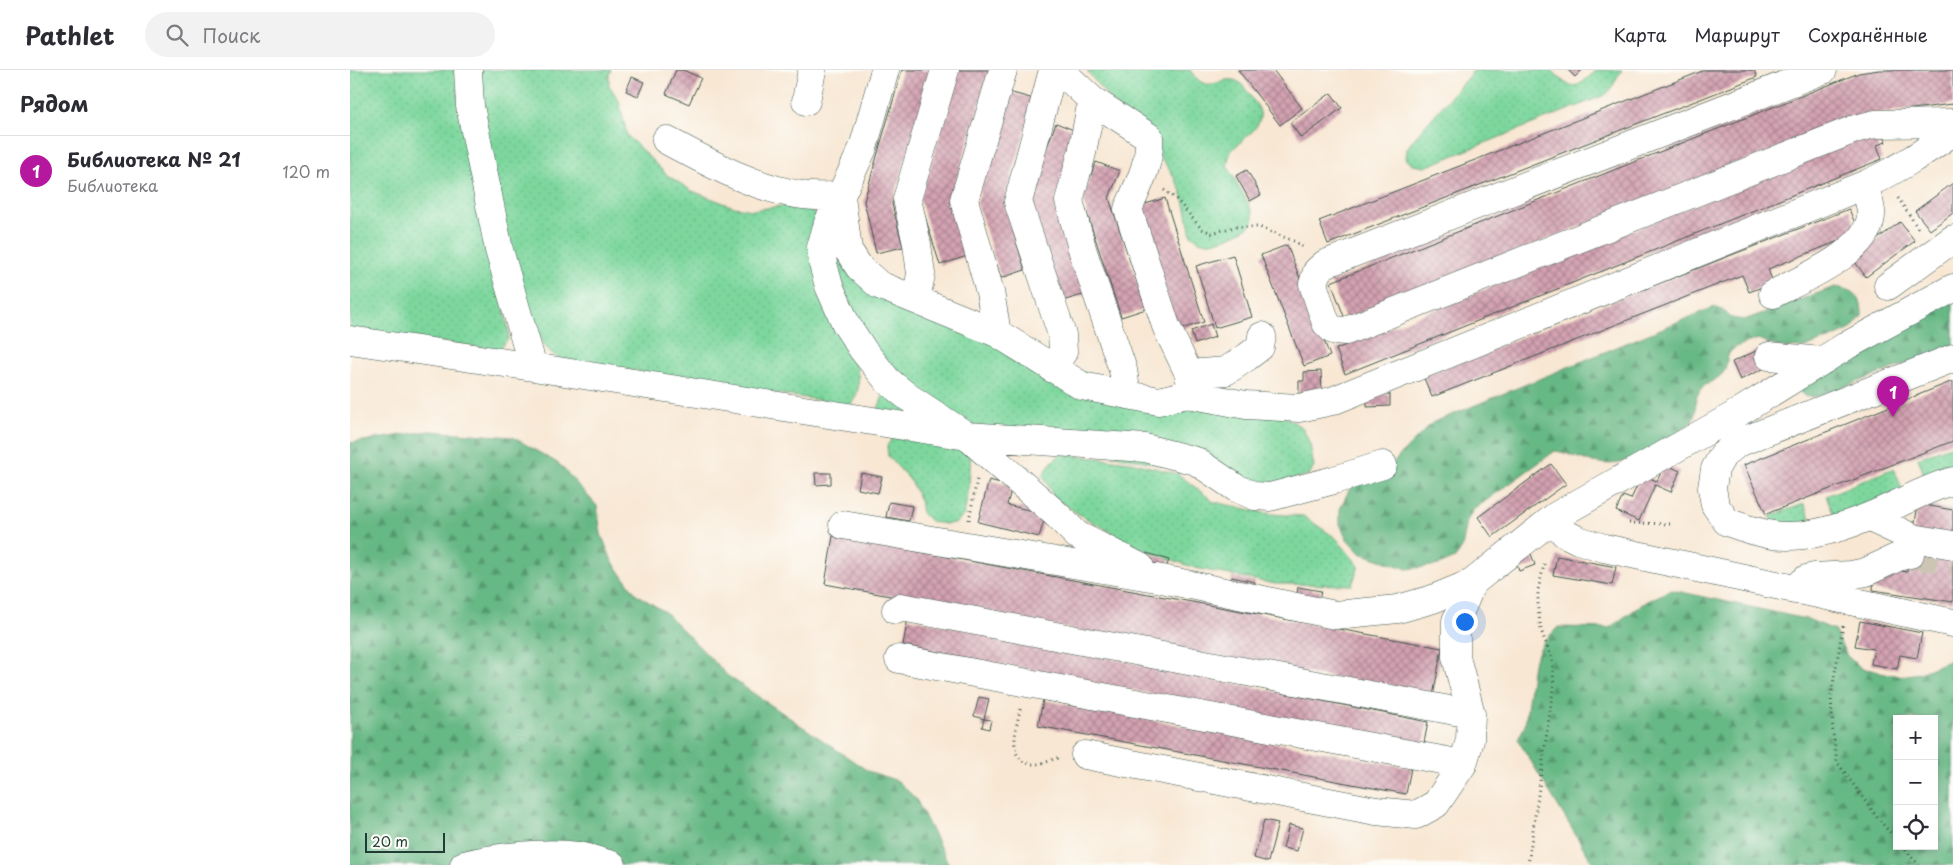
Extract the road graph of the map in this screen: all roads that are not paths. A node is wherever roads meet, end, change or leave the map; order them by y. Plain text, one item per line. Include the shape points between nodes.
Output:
1 (468, 70) edge
2 (812, 70) edge
3 (885, 70) edge
4 (945, 70) edge
5 (1003, 70) edge
6 (1053, 70) edge
7 (1060, 70) edge
8 (1823, 70) edge
9 (1092, 100) junction
10 (806, 101) dead end
11 (1953, 123) edge
12 (1953, 132) edge
13 (666, 140) dead end
14 (1874, 181) junction
15 (841, 196) junction
16 (1953, 239) edge
17 (1888, 286) dead end
18 (1953, 288) edge
19 (1773, 294) dead end
20 (916, 300) junction
21 (997, 333) junction
22 (1262, 336) dead end
23 (350, 340) edge
24 (1769, 356) dead end
25 (1953, 358) edge
26 (1822, 361) junction
27 (534, 367) junction
28 (1054, 369) junction
29 (1188, 384) junction
30 (1127, 394) junction
31 (1733, 416) junction
32 (975, 443) junction
33 (1738, 443) junction
34 (1383, 464) dead end
35 (1953, 481) edge
36 (1868, 517) junction
37 (844, 525) dead end
38 (1560, 525) junction
39 (1953, 545) edge
40 (1910, 554) tunnel mouth
41 (1162, 579) junction
42 (1472, 583) junction
43 (1795, 590) junction
44 (896, 610) dead end
45 (1953, 622) edge
46 (899, 659) dead end
47 (1471, 714) junction
48 (1085, 755) road end
49 (1464, 764) junction
50 (464, 865) edge
51 (612, 865) edge

1 - 27 lane via 470,106 499,250
2 - 10 lane
3 - 15 lane via 863,148
4 - 20 lane via 907,199 920,274
5 - 21 lane via 964,200 990,292
6 - 28 lane via 1018,202 1062,335 1063,352
7 - 9 lane
8 - 11 lane via 1324,264 1317,271 1313,284 1326,323 1333,330 1346,331 1855,129 1875,124
9 - 29 lane via 1149,137 1150,150 1128,208
9 - 30 lane via 1069,202 1123,370
12 - 14 lane
13 - 15 lane via 721,169 760,184 804,196
14 - 19 lane via 1865,235 1855,247
14 - 29 lane via 1332,401 1299,408 1246,405
15 - 20 lane via 848,250 859,267 879,285
15 - 32 lane via 828,223 822,248 823,264 846,324 888,381
16 - 17 lane
18 - 26 lane
20 - 21 lane
21 - 28 lane
22 - 29 lane via 1260,347 1226,371
23 - 27 lane
24 - 26 lane
25 - 33 lane
26 - 31 lane
27 - 32 lane
28 - 30 lane via 1082,386
29 - 30 lane via 1159,401
31 - 33 lane
31 - 38 lane
32 - 34 lane via 1145,448 1196,461 1236,488 1255,496 1270,497
32 - 41 lane via 1077,535
33 - 36 lane via 1723,455 1715,469 1712,488 1715,504 1726,522 1768,534 1797,535 1824,531
35 - 36 lane via 1930,488
36 - 39 lane via 1913,538
37 - 41 lane
38 - 42 lane
38 - 43 lane via 1578,540 1604,548
40 - 43 lane via 1851,576 1806,579
41 - 42 lane via 1334,615 1398,609
42 - 47 lane via 1456,622 1456,657
43 - 45 lane
44 - 47 lane via 901,607
46 - 49 lane
47 - 49 lane via 1470,740
48 - 49 lane via 1376,812 1416,815 1436,804
50 - 51 lane via 533,855 578,856

